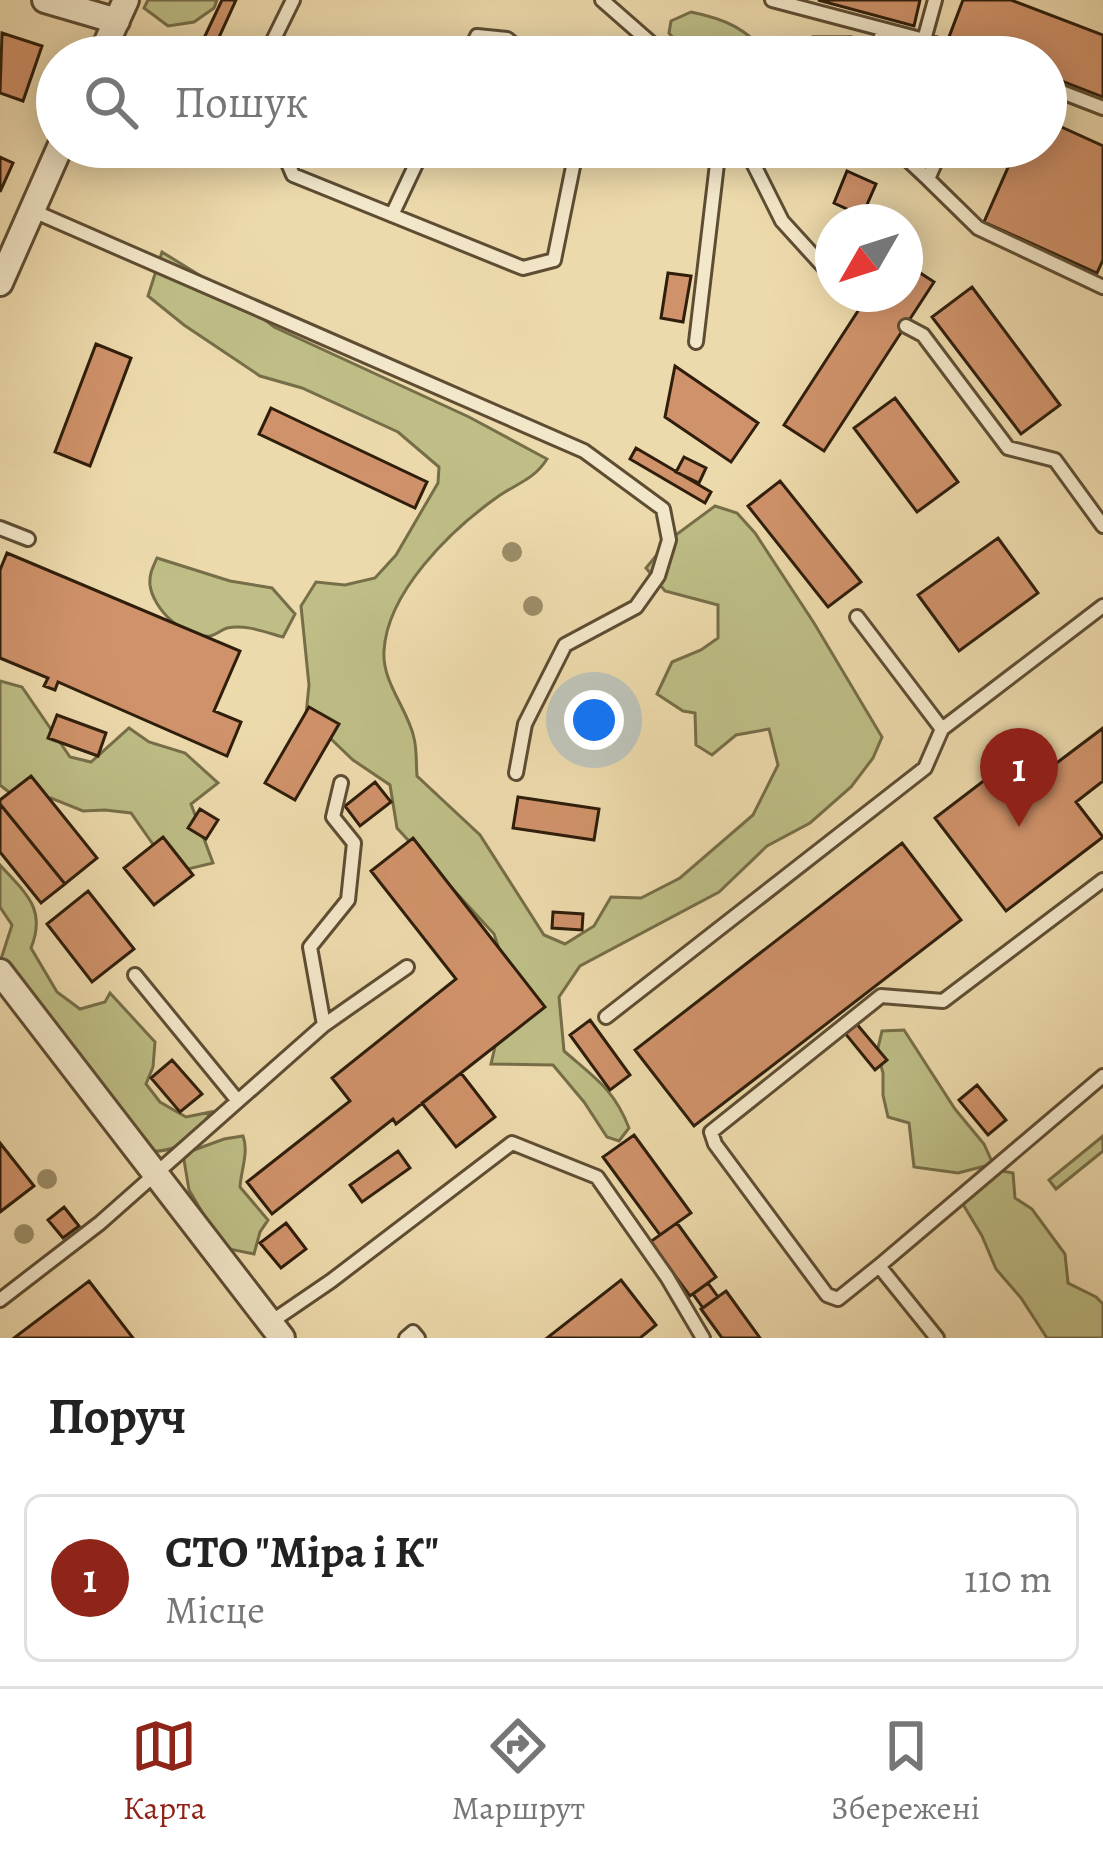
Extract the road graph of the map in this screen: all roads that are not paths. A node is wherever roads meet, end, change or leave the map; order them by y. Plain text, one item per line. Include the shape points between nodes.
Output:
1 (45, 0) edge
2 (293, 0) edge
3 (602, 0) edge
4 (772, 0) edge
5 (935, 0) edge
6 (121, 11) edge
7 (882, 29) junction
8 (275, 36) edge
9 (643, 36) edge
10 (881, 36) edge
11 (909, 36) edge
12 (925, 36) edge
13 (1067, 94) edge
14 (1103, 108) edge
15 (50, 168) edge
16 (290, 168) edge
17 (414, 168) edge
18 (573, 168) edge
19 (717, 168) edge
20 (756, 168) edge
21 (916, 168) edge
22 (933, 168) edge
23 (928, 179) junction
24 (31, 210) junction
25 (392, 215) junction
26 (815, 258) edge
27 (0, 283) edge
28 (1103, 287) edge
29 (906, 326) dead end
30 (696, 342) dead end
31 (1103, 526) edge
32 (0, 528) edge
33 (28, 538) dead end
34 (1103, 606) edge
35 (857, 617) dead end
36 (942, 729) junction
37 (516, 773) dead end
38 (341, 783) dead end
39 (1103, 880) edge
40 (407, 967) dead end
41 (0, 972) edge
42 (135, 974) dead end
43 (606, 1017) dead end
44 (324, 1025) junction
45 (1103, 1076) edge
46 (238, 1101) junction
47 (156, 1175) junction
48 (879, 1266) junction
49 (0, 1300) edge
50 (276, 1330) edge
51 (406, 1338) edge
52 (418, 1338) edge
53 (703, 1338) edge
54 (938, 1338) edge

1 - 6 street
2 - 8 lane
3 - 9 lane
4 - 7 lane
5 - 12 lane
7 - 10 lane
7 - 11 lane
13 - 14 lane
15 - 24 street
16 - 25 lane
17 - 25 lane
18 - 25 lane via 554,260 523,268
19 - 30 lane
20 - 26 lane via 785,225
21 - 23 lane
22 - 23 lane
23 - 28 lane via 978,229
24 - 27 street
24 - 37 lane via 584,451 663,508 669,541 658,576 636,607 565,645 525,724
29 - 31 lane via 923,335 1008,448 1055,460
32 - 33 lane
34 - 36 lane
35 - 36 lane
36 - 43 lane via 925,768
38 - 44 lane via 333,817 354,843 348,900 310,947
39 - 48 lane via 943,1001 881,996 711,1132 826,1295 838,1299
40 - 44 lane
41 - 47 street
42 - 46 lane
44 - 46 lane
45 - 48 lane
46 - 47 lane
47 - 49 lane
47 - 50 street
48 - 54 lane
50 - 53 lane via 512,1143 597,1177
51 - 52 lane

